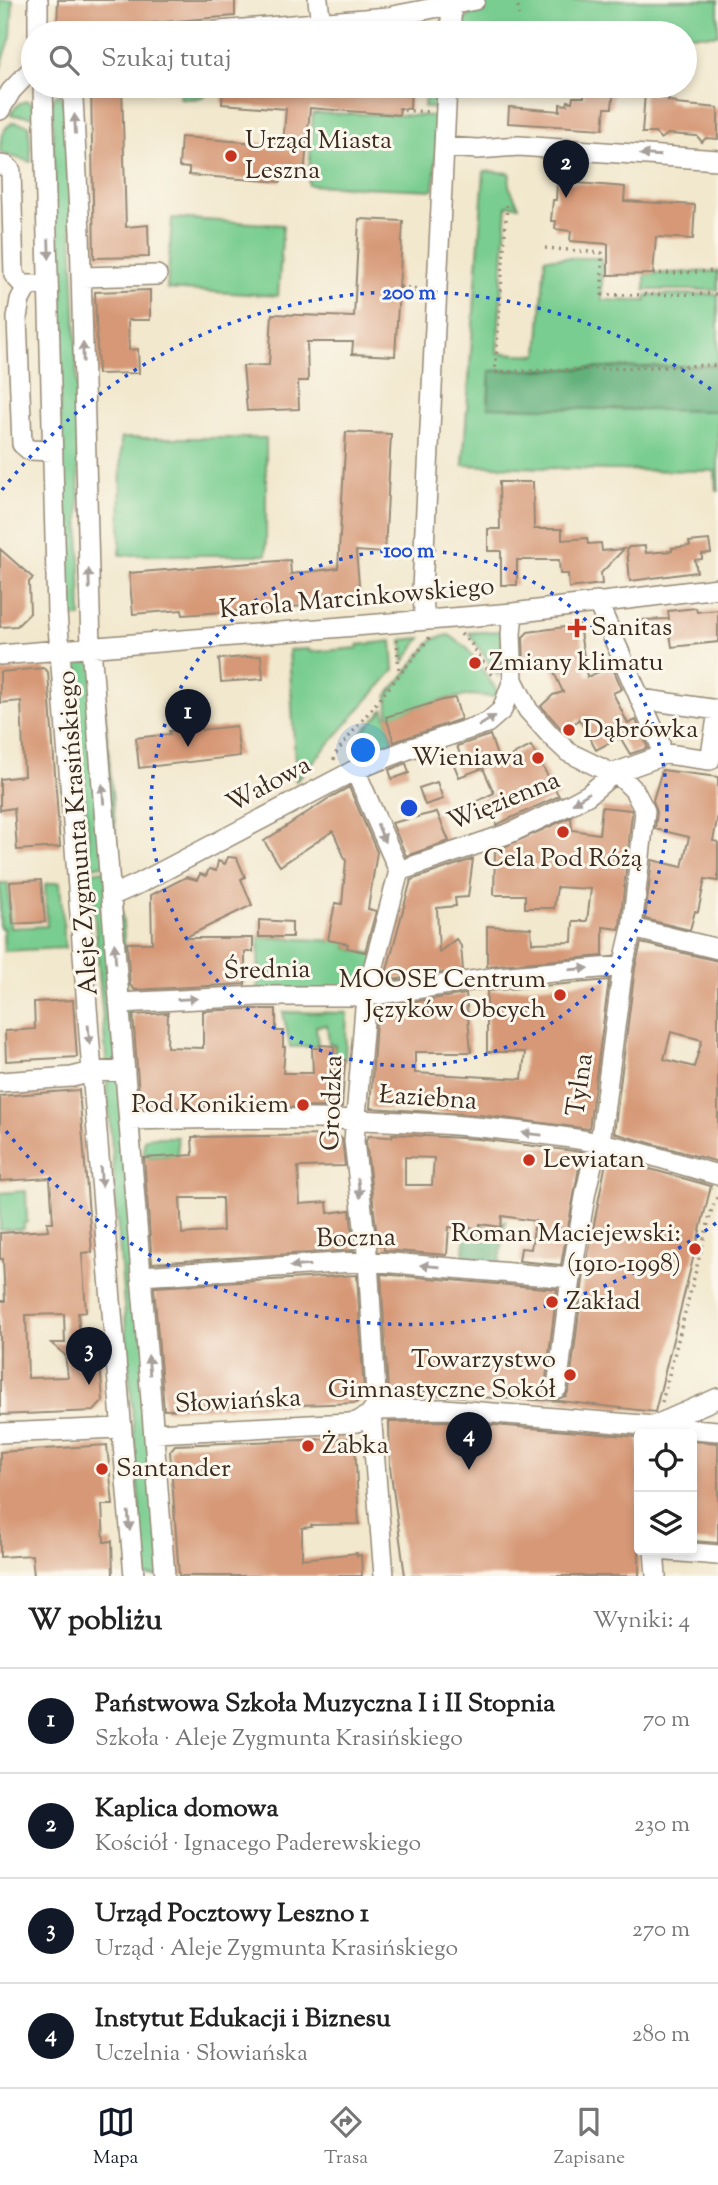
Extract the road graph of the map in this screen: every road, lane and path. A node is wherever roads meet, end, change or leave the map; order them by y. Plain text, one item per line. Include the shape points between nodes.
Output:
1 (38, 0) edge
2 (318, 0) edge
3 (517, 0) edge
4 (467, 2) edge
5 (519, 15) dead end
6 (38, 21) edge
7 (321, 21) edge
8 (350, 21) edge
9 (457, 21) edge
10 (21, 78) edge
11 (6, 91) edge
12 (43, 98) edge
13 (73, 98) edge
14 (446, 98) edge
15 (400, 108) dead end
16 (0, 110) edge
17 (445, 113) junction
18 (444, 147) junction
19 (718, 160) edge
20 (0, 165) edge
21 (507, 205) dead end
22 (545, 248) dead end
23 (718, 271) edge
24 (653, 274) dead end
25 (157, 275) dead end
26 (81, 277) junction
27 (28, 285) junction
28 (50, 285) junction
29 (718, 294) edge
30 (718, 365) edge
31 (53, 451) junction
32 (718, 588) edge
33 (597, 601) junction
34 (513, 613) junction
35 (429, 626) junction
36 (457, 631) dead end
37 (397, 635) dead end
38 (91, 647) junction
39 (60, 650) junction
40 (0, 655) edge
41 (399, 675) junction
42 (507, 685) junction
43 (640, 699) junction
44 (718, 711) edge
45 (660, 753) junction
46 (714, 764) edge
47 (355, 770) junction
48 (614, 773) junction
49 (329, 783) junction
50 (634, 790) joint
51 (108, 862) junction
52 (77, 865) junction
53 (399, 871) junction
54 (111, 896) junction
55 (632, 928) junction
56 (718, 949) edge
57 (623, 966) junction
58 (366, 996) junction
59 (119, 1003) junction
60 (125, 1070) junction
61 (92, 1072) junction
62 (0, 1082) edge
63 (129, 1120) junction
64 (355, 1121) junction
65 (599, 1143) junction
66 (718, 1175) edge
67 (718, 1196) edge
68 (368, 1261) junction
69 (141, 1276) junction
70 (571, 1278) junction
71 (718, 1398) edge
72 (556, 1402) junction
73 (374, 1411) junction
74 (120, 1428) junction
75 (657, 1429) edge
76 (697, 1430) edge
77 (718, 1431) edge
78 (0, 1433) edge
79 (155, 1433) junction
80 (697, 1553) edge
81 (655, 1555) edge
82 (718, 1555) edge
83 (134, 1576) edge
84 (165, 1576) edge
85 (384, 1576) edge
86 (656, 1576) edge

1 - 6 street
2 - 7 street
3 - 5 path
4 - 8 street
4 - 9 street
10 - 11 street
11 - 16 street
12 -> 28 street, Aleje Zygmunta Krasińskiego
26 -> 13 street, Aleje Zygmunta Krasińskiego
14 - 17 street
15 - 17 path
17 - 18 street
19 -> 18 street via 519,146
18 - 35 street via 422,589
20 - 27 street via 11,171 14,275 19,283
21 - 30 path via 495,372
22 - 29 path via 602,253 602,297
23 - 24 path
25 - 26 street
38 -> 26 street, Aleje Zygmunta Krasińskiego
27 - 28 street
27 - 31 street via 17,318 23,446
28 - 31 street, Aleje Zygmunta Krasińskiego
31 - 39 street, Aleje Zygmunta Krasińskiego
32 - 33 street, Karola Marcinkowskiego
33 - 34 street, Karola Marcinkowskiego
33 - 43 street
34 - 35 street, Karola Marcinkowskiego
34 - 42 street, Wałowa
35 - 38 street, Karola Marcinkowskiego
35 - 41 path
36 - 42 path
37 - 41 path
38 - 39 street, Karola Marcinkowskiego
51 -> 38 street, Aleje Zygmunta Krasińskiego
39 - 40 street, Karola Marcinkowskiego
39 - 52 street, Aleje Zygmunta Krasińskiego
41 - 49 path via 335,754
47 -> 42 street, Wałowa via 487,723 502,710
42 - 48 street, Wałowa via 568,752
43 - 44 street
43 - 45 street
44 - 46 street
45 - 46 street
45 - 48 street, Więzienna
47 - 49 street, Wałowa
47 -> 53 street
48 - 50 street, Wałowa
48 -> 53 street, Więzienna via 588,795 548,817
49 - 54 street, Wałowa
50 - 55 street, Tylna via 645,811
51 - 52 street
51 - 54 street, Aleje Zygmunta Krasińskiego
52 -> 61 street, Aleje Zygmunta Krasińskiego
53 - 58 street, Grodzka
59 -> 54 street, Aleje Zygmunta Krasińskiego
55 - 56 street
55 - 57 street, Tylna
58 -> 57 street, Średnia via 498,977
57 - 65 street, Tylna
59 -> 58 street, Średnia via 271,995
58 - 64 street, Grodzka
59 - 60 street, Aleje Zygmunta Krasińskiego
60 - 61 street
60 - 63 street, Aleje Zygmunta Krasińskiego
61 - 62 street
61 -> 74 street, Aleje Zygmunta Krasińskiego
63 - 64 street, Łaziebna
63 - 69 street, Aleje Zygmunta Krasińskiego
65 -> 64 street, Łaziebna via 434,1123
64 -> 68 street, Grodzka
65 - 66 street, Łaziebna
65 - 70 street, Tylna
67 - 75 path
68 -> 69 street, Boczna
70 -> 68 street, Boczna
68 - 73 street, Grodzka
79 -> 69 street, Aleje Zygmunta Krasińskiego
70 - 72 street, Tylna
71 - 75 street
72 - 73 street, Słowiańska
72 - 75 street, Słowiańska
73 - 79 street, Słowiańska via 349,1423
73 - 85 street, Grodzka
74 - 78 street
74 -> 83 street, Aleje Zygmunta Krasińskiego
76 - 77 street, Słowiańska
79 - 84 street, Aleje Zygmunta Krasińskiego
80 - 82 street
81 - 86 street

